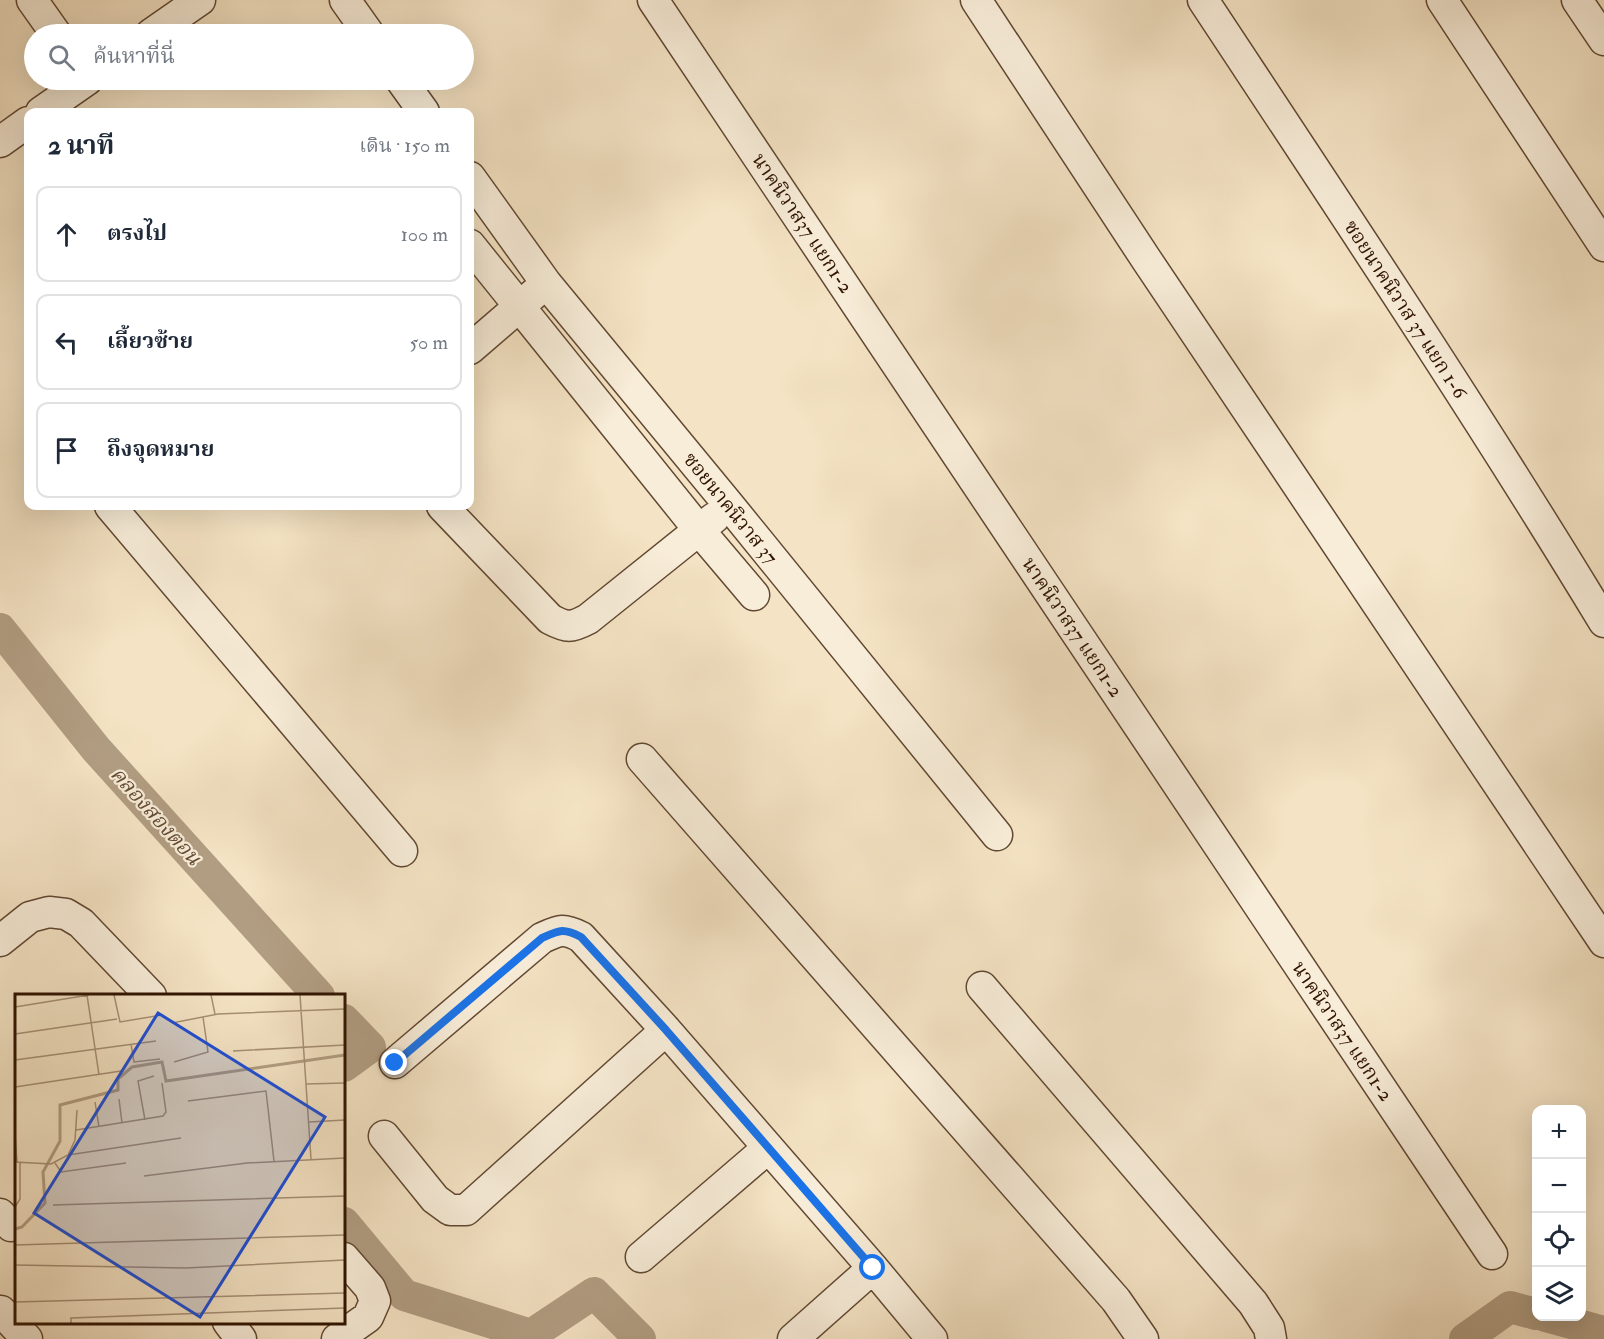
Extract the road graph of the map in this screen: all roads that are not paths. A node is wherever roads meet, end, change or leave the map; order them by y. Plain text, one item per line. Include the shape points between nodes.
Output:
1 (32, 0) edge
2 (200, 0) edge
3 (345, 0) edge
4 (653, 0) edge
5 (976, 0) edge
6 (1203, 0) edge
7 (1443, 0) edge
8 (1576, 0) edge
9 (49, 24) edge
10 (165, 24) edge
11 (362, 24) edge
12 (1604, 40) edge
13 (73, 90) edge
14 (408, 90) edge
15 (47, 108) edge
16 (421, 108) edge
17 (24, 125) edge
18 (0, 142) edge
19 (474, 183) edge
20 (1604, 246) edge
21 (474, 250) edge
22 (546, 283) junction
23 (519, 307) junction
24 (474, 346) edge
25 (729, 505) junction
26 (114, 510) edge
27 (446, 510) edge
28 (699, 530) junction
29 (754, 595) dead end
30 (1604, 622) edge
31 (642, 759) dead end
32 (997, 835) dead end
33 (402, 851) dead end
34 (0, 941) edge
35 (1604, 942) edge
36 (982, 987) dead end
37 (149, 994) edge
38 (666, 1030) junction
39 (395, 1063) dead end
40 (384, 1136) dead end
41 (768, 1148) junction
42 (1492, 1254) dead end
43 (641, 1257) dead end
44 (345, 1259) edge
45 (873, 1268) junction
46 (1, 1311) edge
47 (229, 1324) edge
48 (27, 1339) edge
49 (242, 1339) edge
50 (337, 1339) edge
51 (793, 1339) edge
52 (932, 1339) edge
53 (1143, 1339) edge
54 (1271, 1339) edge

1 - 9 street
2 - 10 street
3 - 11 street
4 - 42 street, นาคนิวาส37 แยก1-2
5 - 35 street
6 - 30 street, ซอยนาคนิวาส 37 แยก 1-6 via 1376,261
7 - 20 street
8 - 12 street
13 - 15 street
14 - 16 street
17 - 18 street
19 - 22 street, ซอยนาคนิวาส 37
21 - 23 street
22 - 23 street
22 - 25 street, ซอยนาคนิวาส 37
23 - 24 street
23 - 28 street
25 - 28 street
25 - 32 street, ซอยนาคนิวาส 37
26 - 33 street
27 - 28 street via 550,619 563,626 576,626 588,619
28 - 29 street
31 - 53 street via 1116,1300
34 - 37 street via 30,917 49,912 66,914 81,923
36 - 54 street via 1253,1303 1269,1328
38 - 39 street via 581,937 560,930 542,938
38 - 40 street via 466,1210 450,1210 435,1199
38 - 41 street
41 - 43 street
41 - 45 street
44 - 50 street via 370,1288 375,1301 368,1317
45 - 51 street
45 - 52 street
46 - 48 street
47 - 49 street

